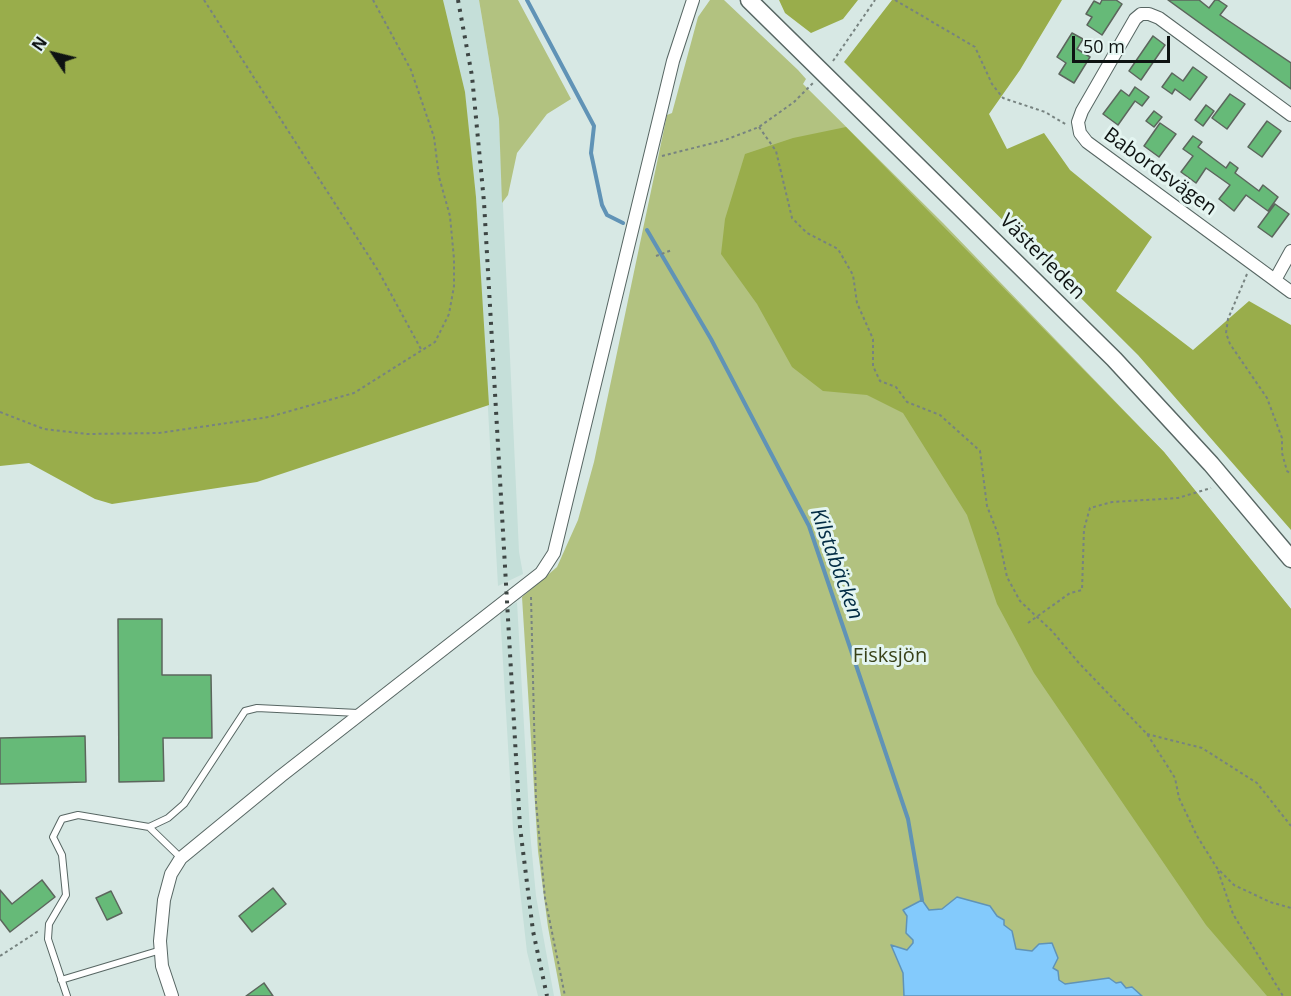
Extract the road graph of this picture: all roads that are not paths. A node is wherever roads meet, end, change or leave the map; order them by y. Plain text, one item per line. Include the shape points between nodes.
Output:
1 (693, 0) edge
2 (749, 0) edge
3 (1291, 115) edge
4 (1291, 251) edge
5 (1275, 280) junction
6 (1291, 292) edge
7 (1291, 559) edge
8 (362, 713) junction
9 (149, 827) junction
10 (182, 858) junction
11 (161, 950) junction
12 (61, 980) junction
13 (67, 996) edge
14 (172, 996) edge

1 - 8 street via 673,61 554,553 541,573
2 - 7 street, Västerleden via 1064,308 1225,480
3 - 5 street, Babordsvägen via 1159,18 1141,14 1078,122 1087,142
4 - 5 street
5 - 6 street, Babordsvägen
8 - 9 lane via 257,708 245,711 184,804
8 - 10 street
9 - 10 lane
9 - 12 lane via 78,815 62,819 53,837 62,855 66,895 49,924 48,939
10 - 11 street via 171,874 164,900
11 - 12 lane
11 - 14 street
12 - 13 lane

